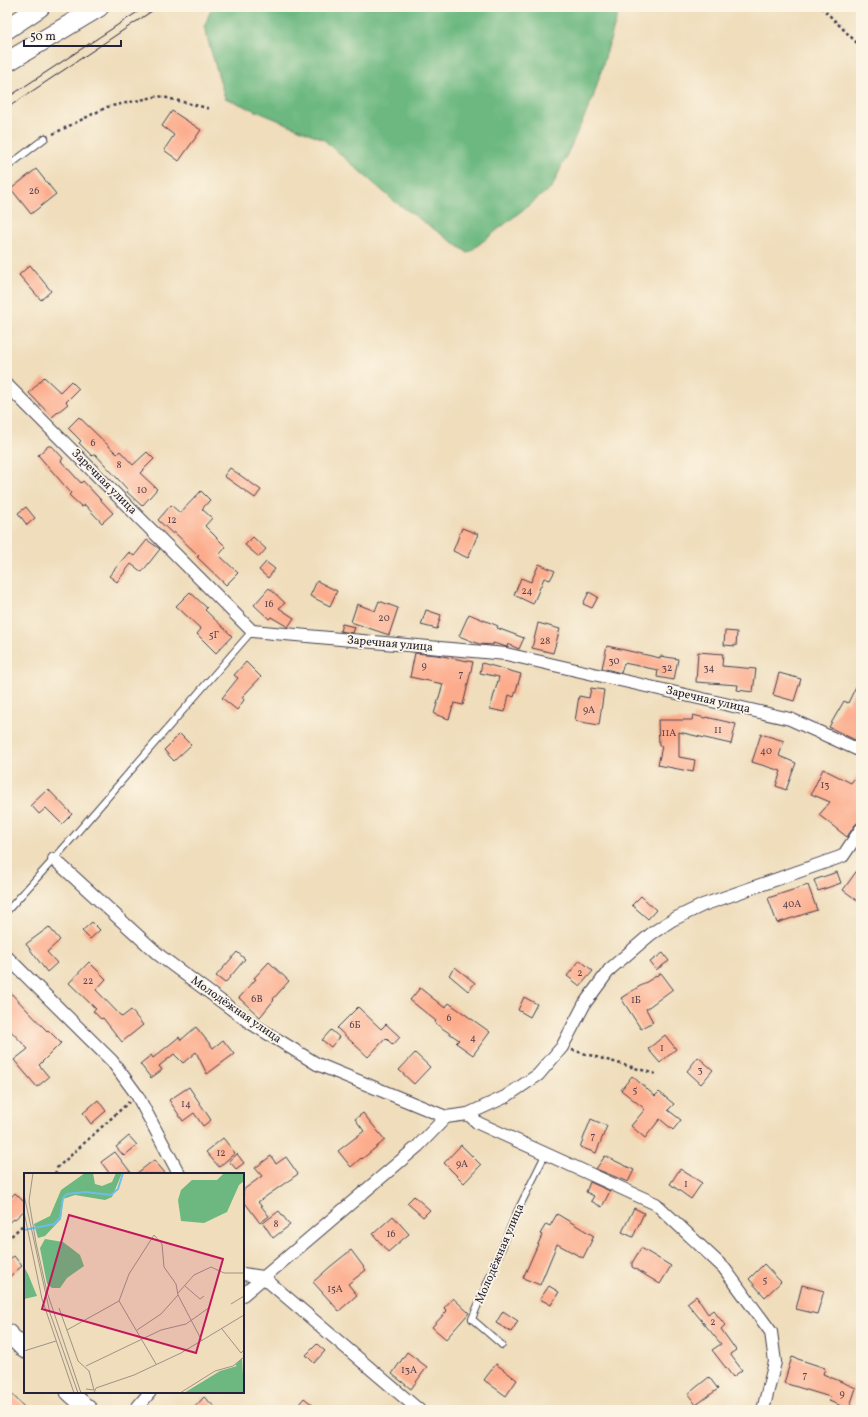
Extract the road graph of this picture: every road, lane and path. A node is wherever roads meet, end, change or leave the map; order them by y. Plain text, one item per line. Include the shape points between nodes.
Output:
1 (40, 7) edge
2 (99, 7) edge
3 (821, 7) edge
4 (7, 29) edge
5 (861, 47) edge
6 (7, 62) edge
7 (211, 109) dead end
8 (45, 138) joint
9 (7, 167) edge
10 (7, 385) edge
11 (252, 630) junction
12 (861, 751) edge
13 (861, 829) edge
14 (54, 859) junction
15 (7, 911) edge
16 (7, 957) edge
17 (562, 1047) junction
18 (656, 1074) dead end
19 (137, 1095) junction
20 (468, 1114) junction
21 (446, 1117) junction
22 (546, 1153) junction
23 (55, 1173) edge
24 (178, 1173) edge
25 (24, 1225) edge
26 (7, 1240) edge
27 (244, 1274) edge
28 (263, 1277) junction
29 (244, 1294) edge
30 (7, 1332) edge
31 (502, 1345) dead end
32 (24, 1349) edge
33 (70, 1393) edge
34 (149, 1393) edge
35 (89, 1410) edge
36 (135, 1410) edge
37 (419, 1410) edge
38 (763, 1410) edge

1 - 4 main road
2 - 6 main road
3 - 5 path
7 - 8 path via 159,96 107,107
8 - 9 lane
10 - 11 street, Заречная улица
11 - 12 street, Заречная улица via 506,654 790,719
11 - 14 lane
13 - 17 street via 843,856 703,905 651,934 610,969 585,1003
14 - 15 lane
14 - 21 street, Молодёжная улица via 159,955 249,1022 317,1064
16 - 19 street via 112,1061
17 - 18 path
17 - 20 street via 538,1075 505,1097
19 - 23 path via 56,1168
19 - 24 street
20 - 21 street
20 - 22 street via 478,1123
21 - 28 street via 418,1146
22 - 31 lane, Молодёжная улица via 516,1214 472,1319
22 - 38 street via 656,1204 724,1268 771,1332 775,1362
25 - 26 path
27 - 28 street
28 - 29 street
28 - 37 street
30 - 32 street
33 - 35 street
34 - 36 street

